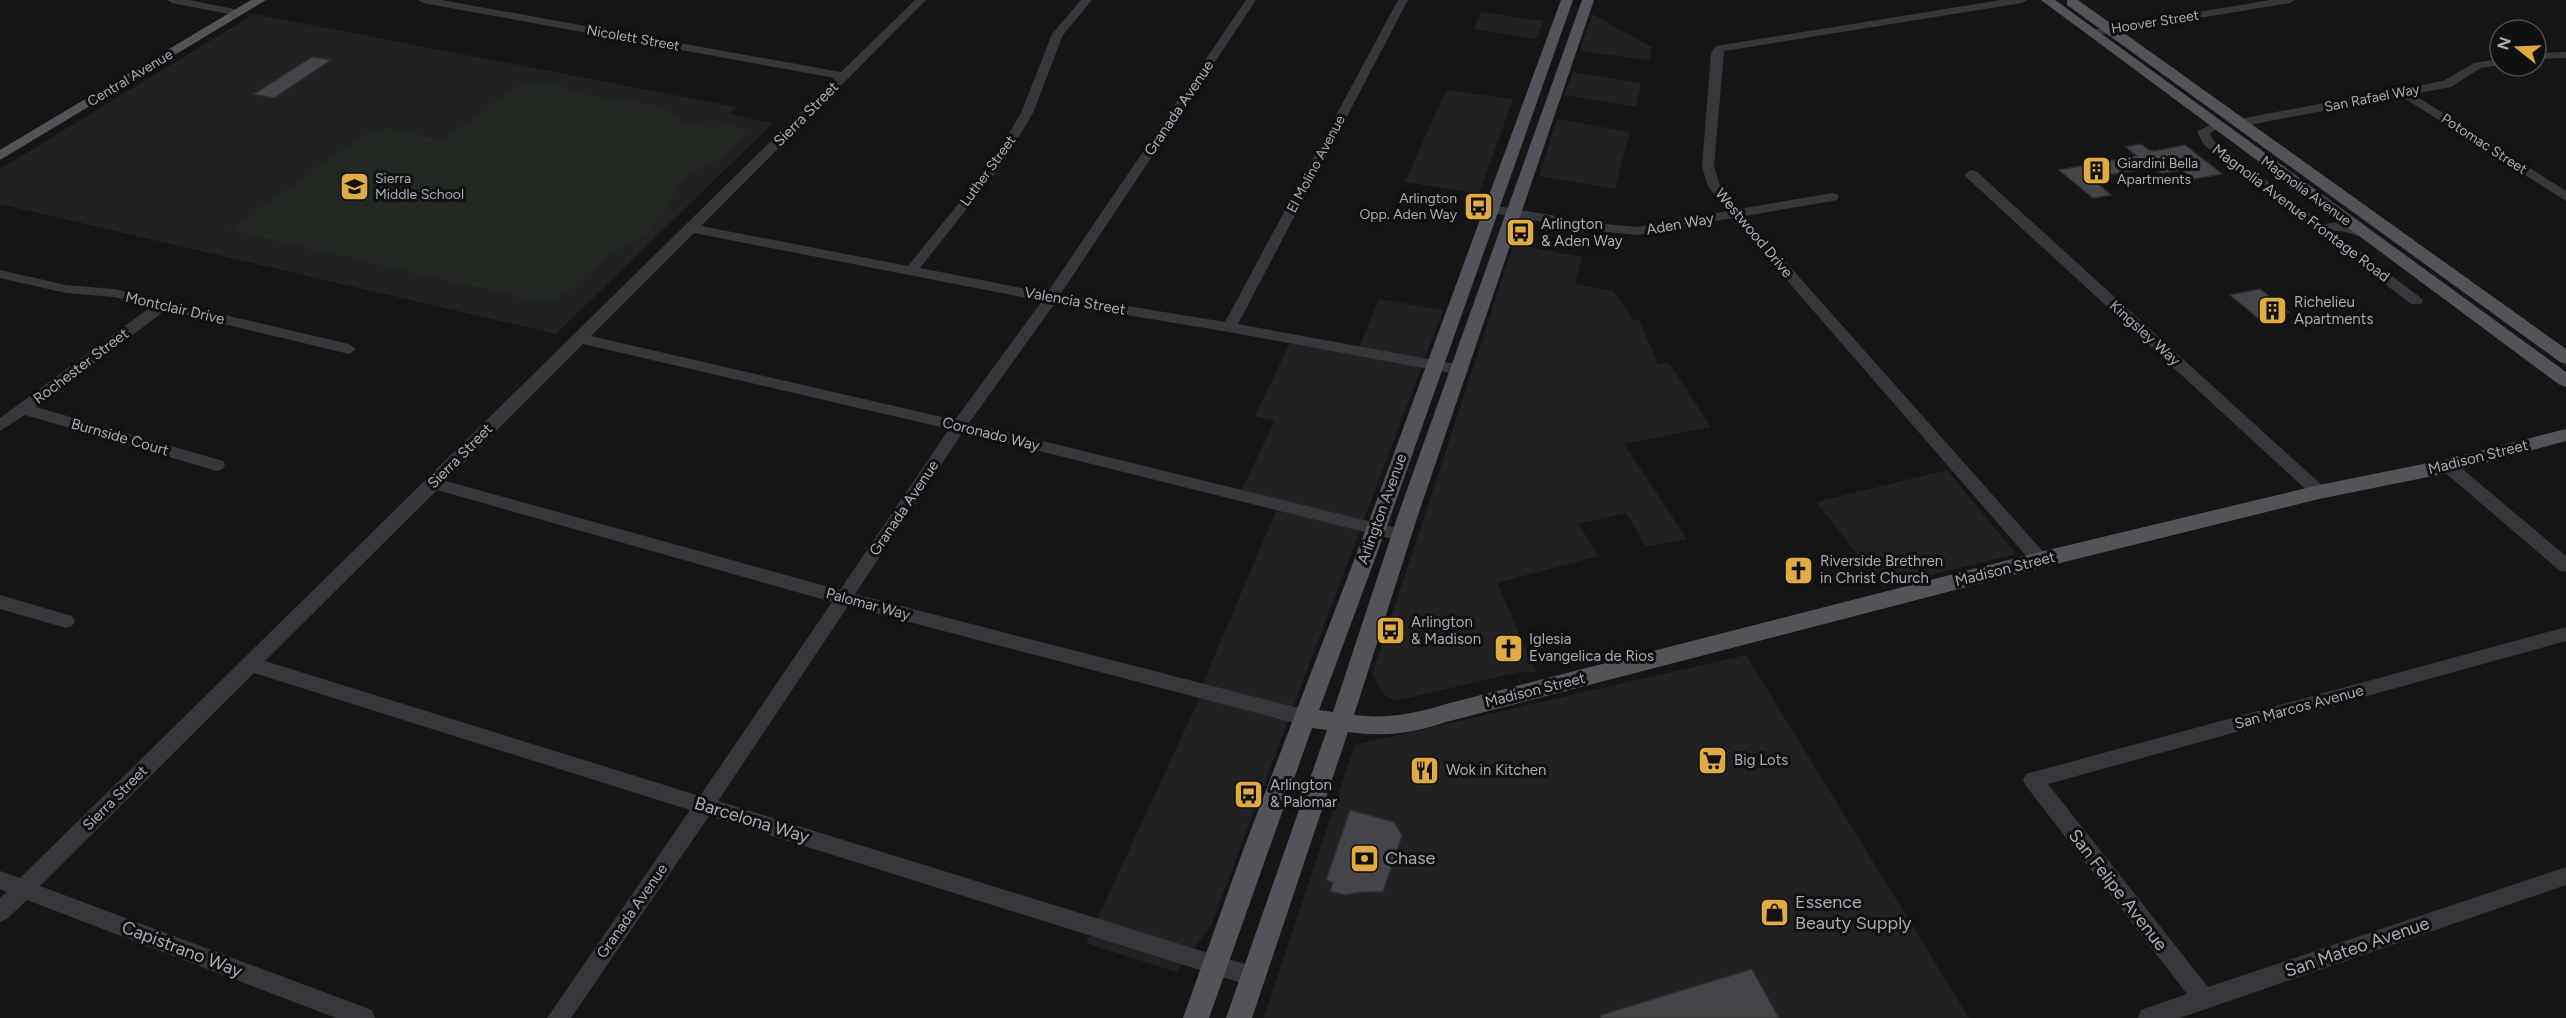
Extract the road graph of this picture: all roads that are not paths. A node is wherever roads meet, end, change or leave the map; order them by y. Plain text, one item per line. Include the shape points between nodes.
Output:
1 (172, 0) edge
2 (260, 0) edge
3 (423, 0) edge
4 (921, 0) edge
5 (1087, 0) edge
6 (1251, 0) edge
7 (1403, 0) edge
8 (1567, 0) edge
9 (1588, 0) edge
10 (2022, 0) edge
11 (2047, 0) edge
12 (2069, 0) edge
13 (2290, 0) edge
14 (239, 13) junction
15 (2110, 30) junction
16 (2091, 33) junction
17 (2566, 55) edge
18 (2548, 56) edge
19 (2488, 64) edge
20 (843, 76) junction
21 (2403, 92) junction
22 (2240, 123) junction
23 (2217, 126) junction
24 (0, 156) edge
25 (1971, 174) dead end
26 (1832, 196) dead end
27 (2566, 197) edge
28 (1492, 210) junction
29 (1735, 213) junction
30 (1515, 214) junction
31 (690, 228) junction
32 (2322, 228) junction
33 (2366, 234) junction
34 (910, 272) junction
35 (3, 278) edge
36 (1051, 298) junction
37 (2416, 301) dead end
38 (163, 305) junction
39 (1229, 327) junction
40 (579, 338) junction
41 (350, 349) dead end
42 (2566, 358) edge
43 (1434, 364) junction
44 (1461, 370) junction
45 (2566, 381) edge
46 (23, 410) junction
47 (0, 426) edge
48 (959, 426) junction
49 (2566, 435) edge
50 (218, 465) dead end
51 (2448, 466) junction
52 (433, 483) junction
53 (2319, 492) junction
54 (1376, 529) junction
55 (1401, 535) junction
56 (2040, 560) junction
57 (2566, 566) edge
58 (843, 598) junction
59 (0, 602) edge
60 (66, 621) dead end
61 (2566, 634) edge
62 (250, 664) junction
63 (1306, 718) junction
64 (1341, 723) junction
65 (2033, 780) joint
66 (705, 805) junction
67 (2566, 876) edge
68 (0, 880) edge
69 (24, 888) junction
70 (0, 912) edge
71 (1215, 965) junction
72 (1254, 977) junction
73 (2204, 999) junction
74 (364, 1018) edge
75 (558, 1018) edge
76 (1196, 1018) edge
77 (1239, 1018) edge
78 (2149, 1018) edge

1 - 14 street
2 - 14 main road, Central Avenue
3 - 20 street, Nicolett Street
4 - 20 street, Sierra Street
5 - 34 street, Luther Street via 1058,34 1027,113 1008,145
6 - 36 street, Granada Avenue
7 - 39 street, El Molino Avenue
8 - 28 main road, Arlington Avenue
9 - 30 main road, Arlington Avenue
10 - 29 street, Westwood Drive via 1720,48 1708,168 1714,186
11 - 16 main road, Magnolia Avenue
12 - 15 main road, Magnolia Avenue
13 - 15 street, Hoover Street
14 - 24 main road, Central Avenue
15 - 16 street, Hoover Street
15 - 22 main road, Magnolia Avenue
16 - 23 main road, Magnolia Avenue
17 - 18 street
19 - 21 street, San Rafael Way via 2447,84
20 - 31 street, Sierra Street
21 - 22 street, San Rafael Way
21 - 27 street, Potomac Street
22 - 42 main road, Magnolia Avenue
23 - 32 street, Magnolia Avenue Frontage Road via 2204,131 2208,142
23 - 33 main road, Magnolia Avenue
25 - 53 street, Kingsley Way
26 - 29 street, Aden Way
28 - 30 street, Aden Way
28 - 43 main road, Arlington Avenue
29 - 30 street, Aden Way via 1637,231
29 - 56 street, Westwood Drive
30 - 44 main road, Arlington Avenue
31 - 34 street, Valencia Street
31 - 40 street, Sierra Street
32 - 33 street via 2339,226
32 - 37 street, Magnolia Avenue Frontage Road
33 - 45 main road, Magnolia Avenue
34 - 36 street, Valencia Street
35 - 38 street, Montclair Drive via 114,293
36 - 39 street, Valencia Street
36 - 48 street, Granada Avenue
38 - 41 street, Montclair Drive
38 - 46 street, Rochester Street
39 - 43 street, Valencia Street
40 - 48 street, Coronado Way
40 - 52 street, Sierra Street
43 - 44 street, Valencia Street
43 - 54 main road, Arlington Avenue
44 - 55 main road, Arlington Avenue
46 - 47 street, Rochester Street
46 - 50 street, Burnside Court
48 - 54 street, Coronado Way
48 - 58 street, Granada Avenue
49 - 51 main road, Madison Street
51 - 53 main road, Madison Street
51 - 57 street
52 - 58 street, Palomar Way
52 - 62 street, Sierra Street
53 - 56 main road, Madison Street
54 - 55 street, Coronado Way
54 - 63 main road, Arlington Avenue
55 - 64 main road, Arlington Avenue
56 - 64 main road, Madison Street via 1744,634 1416,723 1379,727
58 - 63 street, Palomar Way
58 - 66 street, Granada Avenue
59 - 60 street
61 - 65 street, San Marcos Avenue
62 - 66 street, Barcelona Way
62 - 69 street, Sierra Street
63 - 64 main road, Madison Street
63 - 71 main road, Arlington Avenue
64 - 72 main road, Arlington Avenue
65 - 73 street, San Felipe Avenue
66 - 71 street, Barcelona Way
66 - 75 street, Granada Avenue
67 - 73 street, San Mateo Avenue
68 - 69 street, Capistrano Way
69 - 70 street, Sierra Street
69 - 74 street, Capistrano Way
71 - 72 street, Barcelona Way
71 - 76 main road, Arlington Avenue
72 - 77 main road, Arlington Avenue
73 - 78 street, San Mateo Avenue

